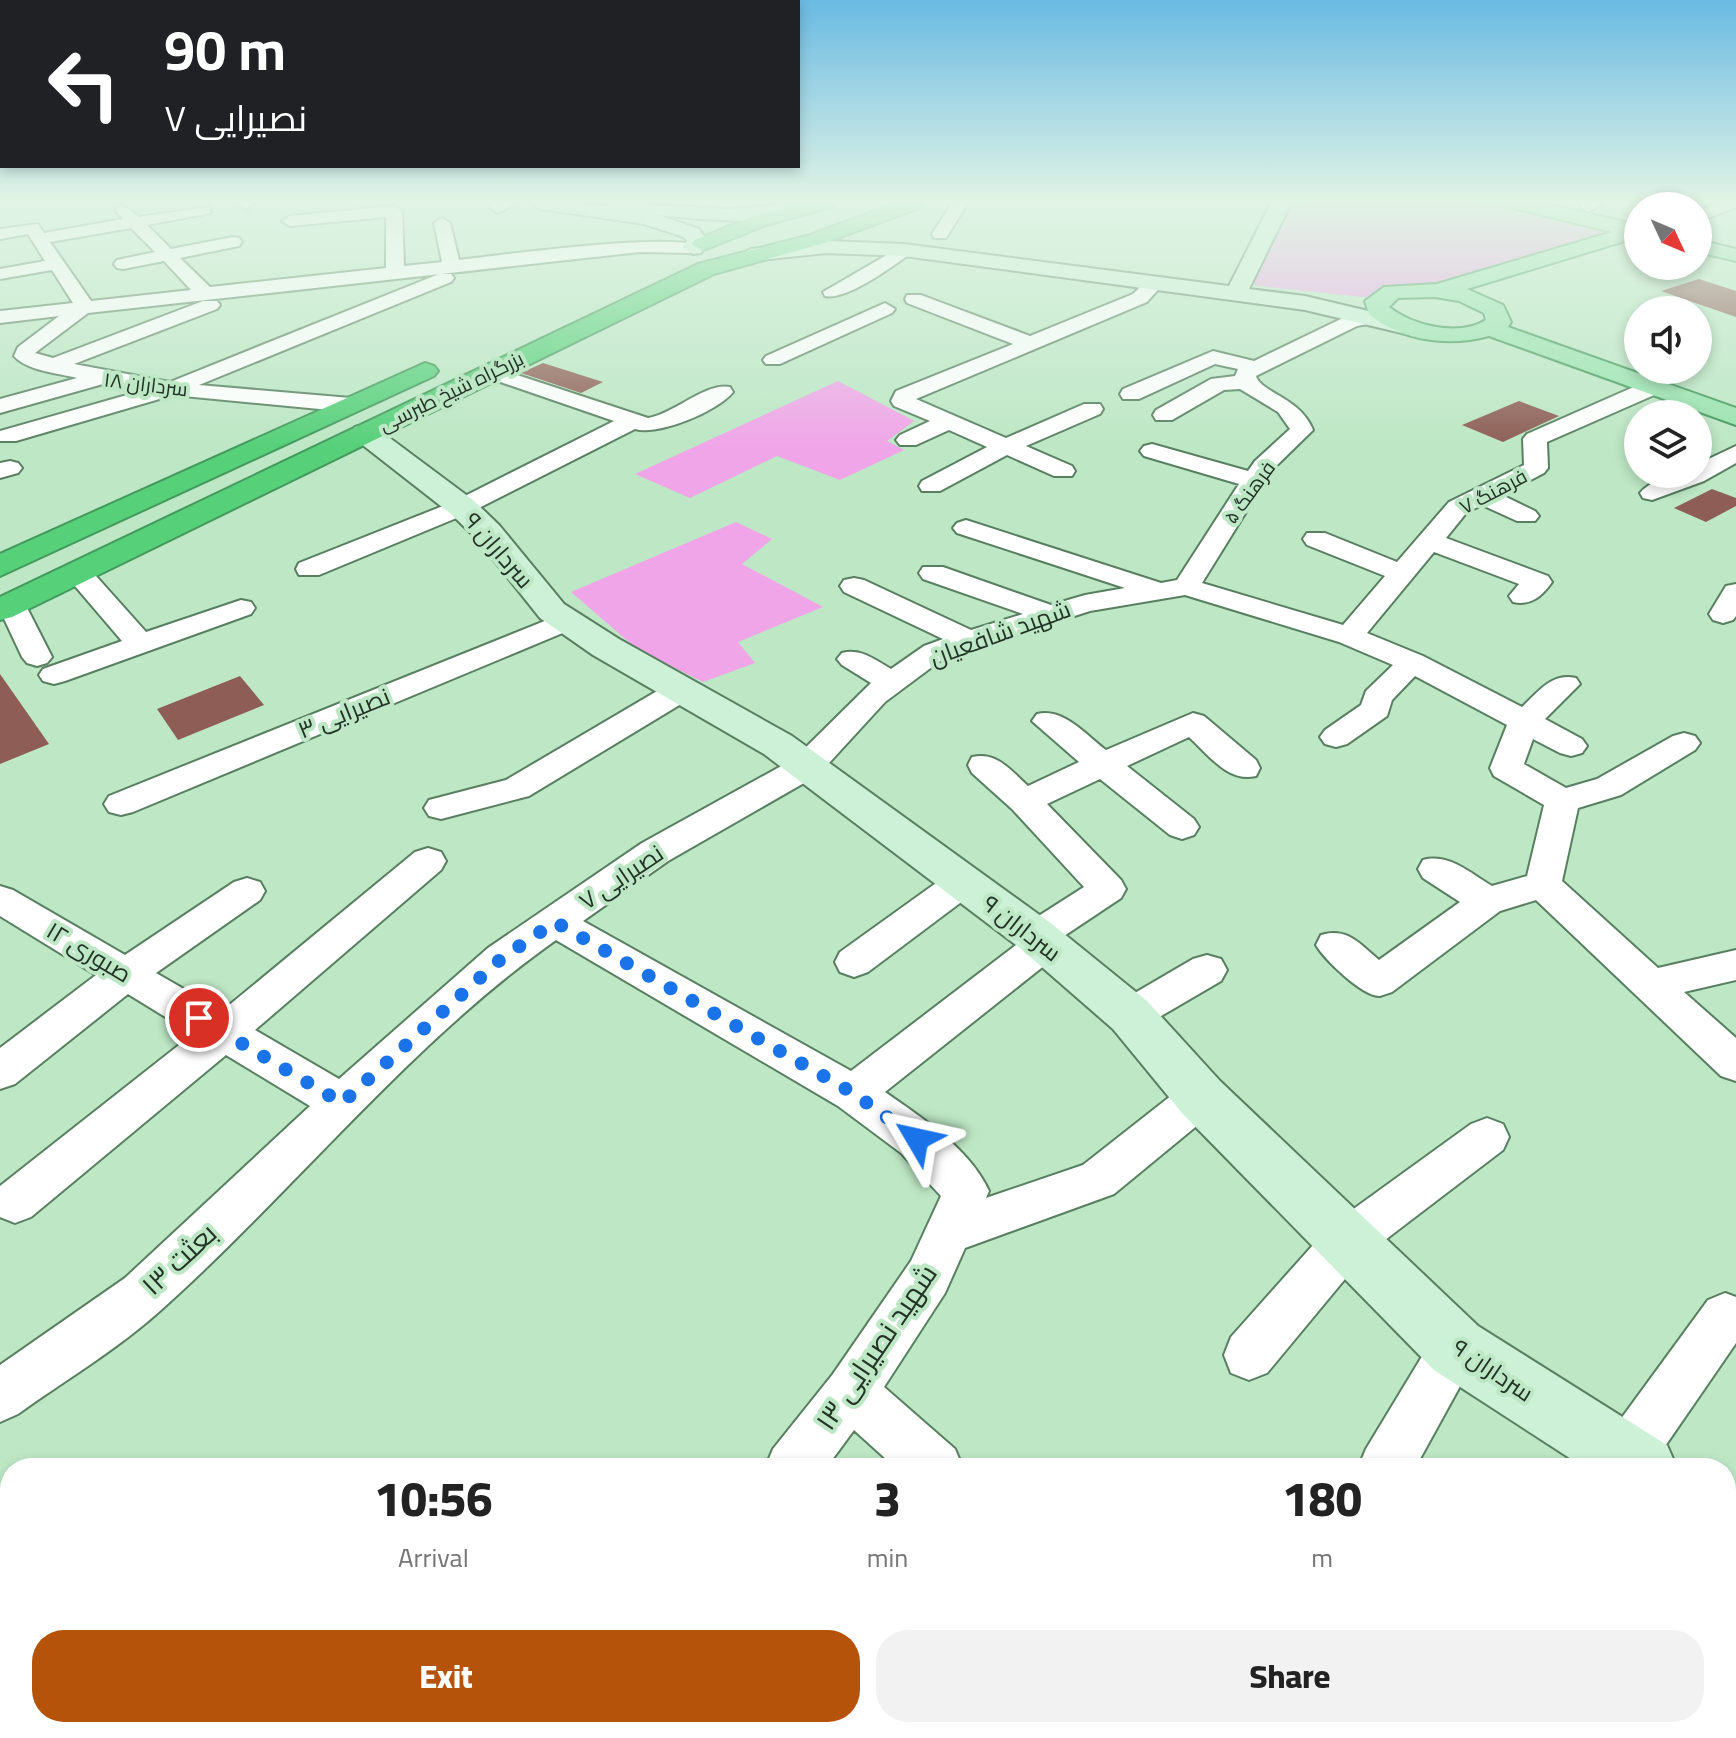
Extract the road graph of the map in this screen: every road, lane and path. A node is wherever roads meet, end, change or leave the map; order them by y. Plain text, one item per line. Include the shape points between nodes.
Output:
1 (70, 284) edge
2 (196, 284) edge
3 (270, 284) edge
4 (430, 284) edge
5 (673, 284) edge
6 (847, 284) edge
7 (1154, 284) edge
8 (1163, 284) edge
9 (1226, 284) edge
10 (1460, 284) edge
11 (1523, 284) edge
12 (261, 285) junction
13 (1240, 286) joint
14 (1437, 291) junction
15 (204, 292) junction
16 (1392, 292) junction
17 (914, 299) dead end
18 (1478, 300) junction
19 (85, 306) junction
20 (0, 317) edge
21 (1371, 318) junction
22 (868, 319) junction
23 (895, 328) dead end
24 (1410, 328) junction
25 (1491, 329) junction
26 (34, 343) junction
27 (1032, 344) junction
28 (7, 346) dead end
29 (451, 359) dead end
30 (773, 360) dead end
31 (51, 366) junction
32 (490, 372) junction
33 (1250, 375) junction
34 (956, 376) junction
35 (98, 378) junction
36 (977, 385) dead end
37 (1653, 387) junction
38 (172, 389) junction
39 (722, 392) dead end
40 (1131, 394) dead end
41 (0, 406) edge
42 (1092, 409) dead end
43 (1164, 415) dead end
44 (1736, 417) edge
45 (358, 419) junction
46 (635, 420) junction
47 (947, 422) junction
48 (8, 436) dead end
49 (908, 440) dead end
50 (1004, 447) junction
51 (1712, 447) edge
52 (1152, 451) dead end
53 (1734, 454) edge
54 (1712, 466) edge
55 (1063, 471) dead end
56 (1254, 481) junction
57 (931, 486) dead end
58 (1665, 488) edge
59 (1652, 493) dead end
60 (1482, 495) junction
61 (462, 507) junction
62 (1526, 516) dead end
63 (1024, 519) dead end
64 (966, 528) dead end
65 (996, 539) junction
66 (1316, 539) dead end
67 (1430, 541) junction
68 (0, 566) edge
69 (309, 569) dead end
70 (77, 572) junction
71 (933, 573) dead end
72 (1402, 573) junction
73 (854, 586) dead end
74 (1172, 589) junction
75 (1523, 596) dead end
76 (6, 607) edge
77 (241, 608) dead end
78 (1050, 614) junction
79 (567, 621) junction
80 (1349, 636) junction
81 (968, 640) junction
82 (141, 644) junction
83 (852, 659) dead end
84 (1412, 662) junction
85 (892, 682) junction
86 (1565, 684) dead end
87 (680, 691) junction
88 (1048, 721) dead end
89 (1524, 722) junction
90 (1336, 737) dead end
91 (1684, 743) dead end
92 (1571, 746) dead end
93 (984, 765) dead end
94 (1105, 766) junction
95 (806, 767) junction
96 (1244, 768) dead end
97 (1024, 801) junction
98 (1562, 801) junction
99 (121, 804) dead end
100 (441, 808) dead end
101 (1182, 827) dead end
102 (428, 861) dead end
103 (1436, 869) dead end
104 (963, 882) junction
105 (1543, 885) junction
106 (247, 891) dead end
107 (1487, 901) junction
108 (3, 905) edge
109 (555, 922) junction
110 (1040, 940) junction
111 (1335, 945) dead end
112 (854, 962) dead end
113 (1736, 965) edge
114 (1207, 970) dead end
115 (126, 974) junction
116 (1653, 984) junction
117 (1130, 1015) junction
118 (224, 1033) junction
119 (1736, 1064) edge
120 (0, 1072) edge
121 (853, 1093) junction
122 (1201, 1097) junction
123 (342, 1103) junction
124 (1487, 1137) dead end
125 (15, 1202) dead end
126 (948, 1232) junction
127 (1347, 1241) junction
128 (1725, 1317) dead end
129 (1456, 1348) junction
130 (1249, 1355) dead end
131 (851, 1392) junction
132 (0, 1396) edge
133 (800, 1458) edge
134 (925, 1458) edge
135 (1391, 1458) edge
136 (1629, 1458) edge
137 (1637, 1458) edge

1 - 19 street
2 - 15 street
3 - 12 street
4 - 38 street
5 - 32 highway, بزرگراه شیخ طبرسی
6 - 22 street via 832,292 885,309
7 - 27 street via 1140,298
8 - 21 main road via 1312,304
9 - 13 main road
10 - 14 main road
11 - 18 main road
12 - 15 street
12 - 31 street
13 - 16 main road via 1347,300
14 - 16 main road
14 - 18 main road
15 - 19 street
16 - 24 main road via 1380,298 1377,309
17 - 27 street
18 - 25 main road via 1499,314
19 - 20 street
19 - 26 street
21 - 24 main road
21 - 33 street via 1355,320
22 - 23 street
22 - 30 street
24 - 25 main road via 1455,334
25 - 37 main road
26 - 28 street
26 - 31 street, سرداران ۱۸ via 24,356
27 - 34 street
29 - 45 highway, بزرگراه شیخ طبرسی
31 - 35 street, سرداران ۱۸
32 - 45 highway, بزرگراه شیخ طبرسی
32 - 46 street
33 - 40 street via 1213,357
33 - 43 street via 1219,384
33 - 56 street, فرهنگ ۵ via 1287,406 1302,430
34 - 36 street
34 - 47 street via 902,401
35 - 38 street, سرداران ۱۸
35 - 41 street
37 - 44 main road
37 - 60 street, فرهنگ ۷ via 1535,439 1536,468
38 - 45 street, سرداران ۱۸
38 - 48 street
39 - 46 street via 665,422 647,425
42 - 50 street
45 - 61 main road, سرداران ۹
45 - 68 highway, بزرگراه شیخ طبرسی
45 - 70 highway, بزرگراه شیخ طبرسی
46 - 61 street
47 - 49 street
47 - 50 street
50 - 55 street
50 - 57 street
51 - 53 street
52 - 56 street
53 - 54 street
56 - 74 street, فرهنگ ۵
58 - 59 street
60 - 62 street
60 - 67 street, فرهنگ ۷ via 1458,507
61 - 69 street
61 - 79 main road, سرداران ۹ via 543,601
63 - 65 street
64 - 65 street
65 - 74 street
66 - 72 street
67 - 72 street, فرهنگ ۷
67 - 75 street via 1538,582
70 - 76 highway, بزرگراه شیخ طبرسی
70 - 82 street
71 - 78 street
72 - 80 street, فرهنگ ۷
73 - 81 street
74 - 78 street, شهید شافعیان
74 - 80 street
76 - 82 street via 46,666
77 - 82 street
78 - 81 street, شهید شافعیان
79 - 87 main road, سرداران ۹
79 - 99 street, نصیرایی ۳
80 - 84 street
81 - 85 street, شهید شافعیان via 934,652
83 - 85 street
84 - 89 street
84 - 90 street via 1377,698 1376,709
85 - 95 street, شهید شافعیان
86 - 89 street
87 - 95 main road, سرداران ۹ via 778,745
87 - 100 street via 517,788
88 - 94 street
89 - 92 street
89 - 98 street via 1506,768
91 - 98 street via 1609,787
93 - 97 street
94 - 96 street via 1193,723
94 - 97 street
94 - 101 street
95 - 104 main road, سرداران ۹
95 - 109 street, نصیرایی ۷ via 655,852
97 - 110 street via 1108,889
98 - 105 street
102 - 118 street
103 - 107 street
104 - 110 main road, سرداران ۹
104 - 112 street
105 - 107 street
105 - 116 street
106 - 115 street
107 - 111 street via 1378,981
108 - 115 street, صبوری ۱۲
109 - 121 street, شهید نصیرایی ۱۳
109 - 123 street, نصیرایی ۷ via 502,958
110 - 117 main road, سرداران ۹
110 - 121 street
113 - 116 street
114 - 117 street
115 - 118 street, صبوری ۱۲
115 - 120 street
116 - 119 street
117 - 122 main road, سرداران ۹
118 - 123 street, صبوری ۱۲
118 - 125 street
121 - 126 street, شهید نصیرایی ۱۳ via 917,1139 966,1191
122 - 126 street via 1098,1180
122 - 127 main road, سرداران ۹
123 - 132 street, بعثت ۱۳ via 142,1295
124 - 127 street
126 - 131 street, شهید نصیرایی ۱۳ via 928,1277
127 - 129 main road, سرداران ۹
127 - 130 street
128 - 137 street
129 - 135 street
129 - 136 main road, سرداران ۹
131 - 133 street, شهید نصیرایی ۱۳
131 - 134 street

